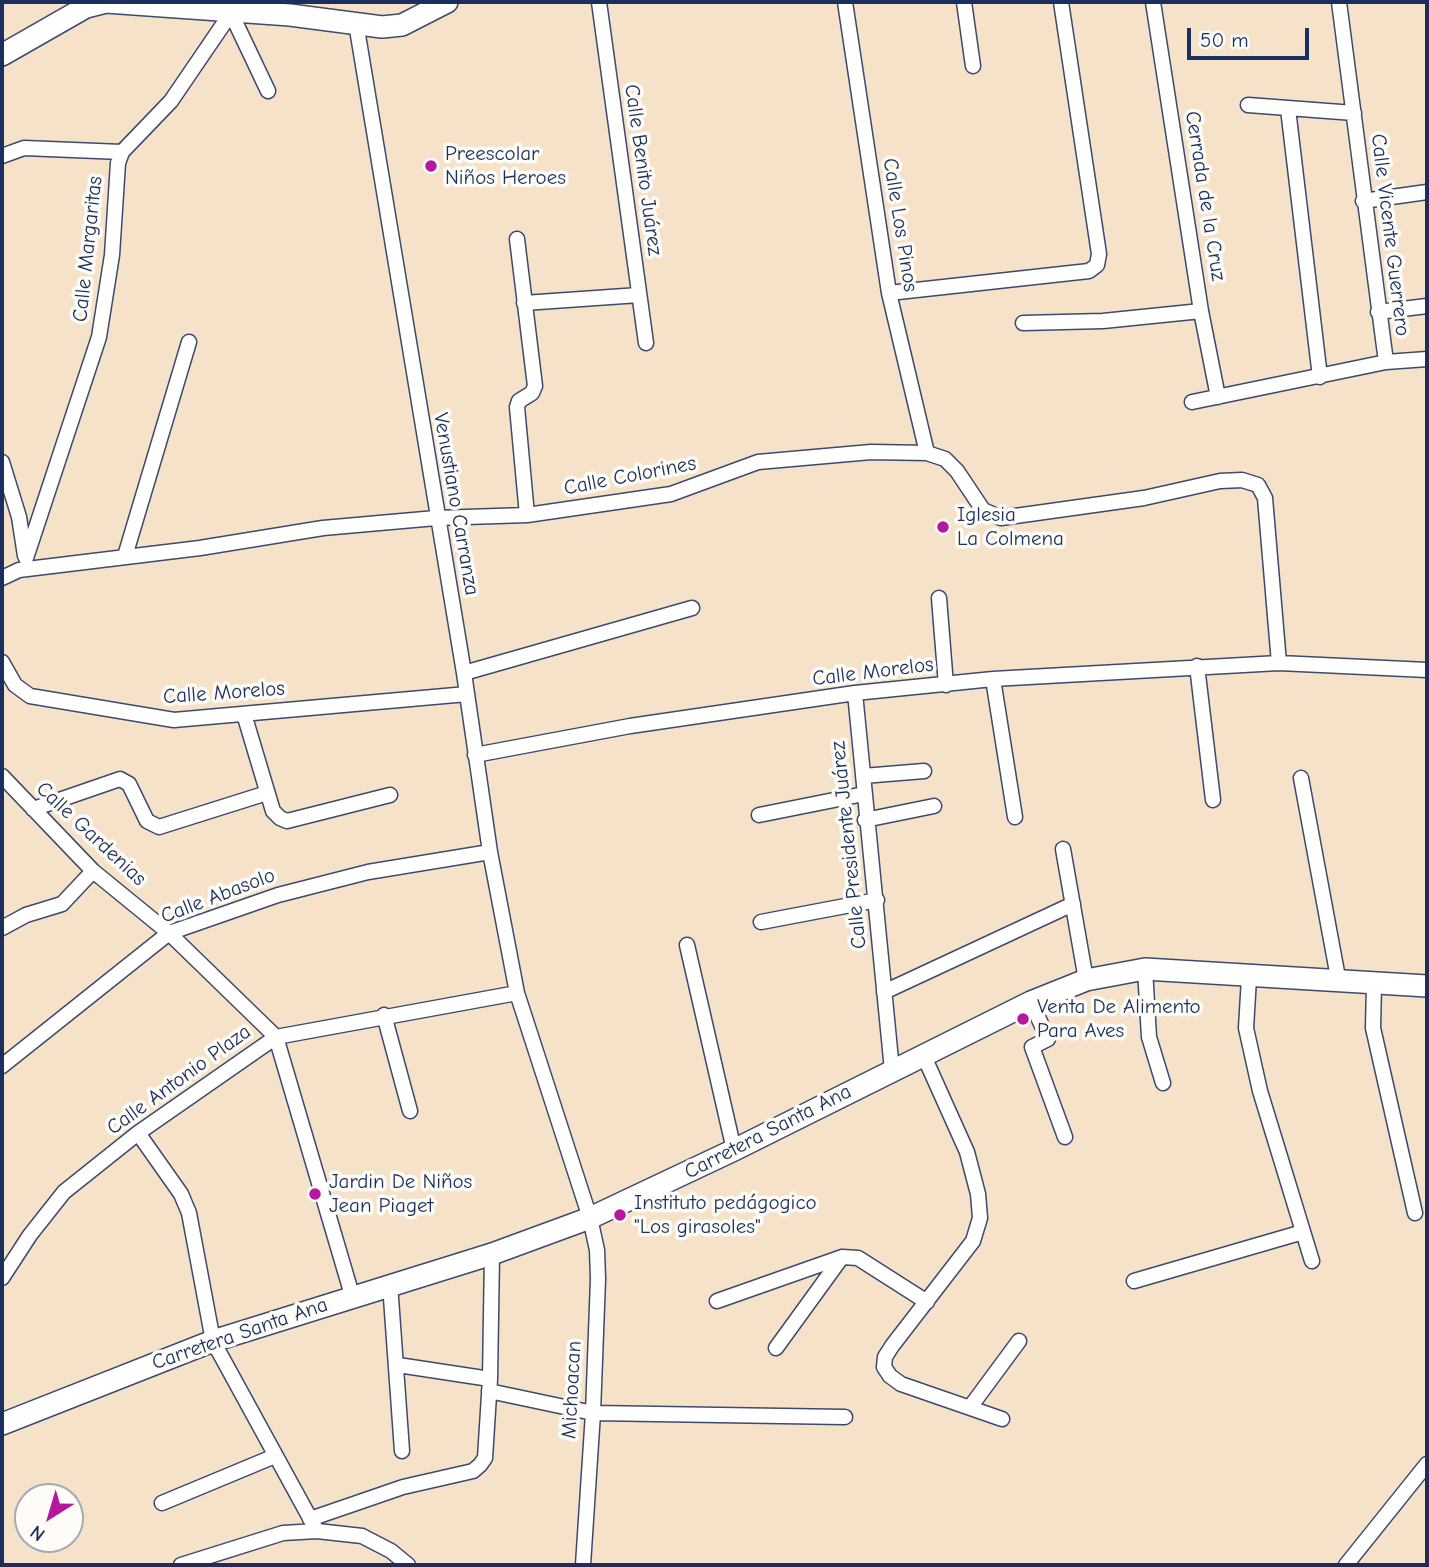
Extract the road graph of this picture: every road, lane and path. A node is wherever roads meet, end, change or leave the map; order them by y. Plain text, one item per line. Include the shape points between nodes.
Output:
1 (106, 2) edge
2 (447, 2) edge
3 (599, 2) edge
4 (845, 2) edge
5 (964, 2) edge
6 (1061, 2) edge
7 (1153, 2) edge
8 (1339, 2) edge
9 (230, 13) junction
10 (356, 23) junction
11 (2, 55) edge
12 (972, 66) dead end
13 (268, 92) dead end
14 (1248, 105) dead end
15 (1288, 109) junction
16 (1354, 113) junction
17 (122, 152) junction
18 (2, 156) edge
19 (1427, 192) edge
20 (1363, 201) junction
21 (517, 239) dead end
22 (889, 293) junction
23 (639, 295) junction
24 (524, 303) junction
25 (1427, 306) edge
26 (1201, 311) junction
27 (1378, 312) junction
28 (1023, 323) dead end
29 (189, 342) dead end
30 (646, 343) dead end
31 (1427, 359) edge
32 (1386, 362) junction
33 (1320, 377) junction
34 (1218, 397) junction
35 (1192, 402) dead end
36 (927, 453) junction
37 (2, 462) edge
38 (527, 515) junction
39 (436, 518) junction
40 (125, 556) junction
41 (23, 564) junction
42 (2, 578) edge
43 (939, 598) dead end
44 (692, 608) dead end
45 (2, 662) edge
46 (1279, 663) junction
47 (1197, 666) junction
48 (1427, 670) edge
49 (464, 673) junction
50 (993, 679) junction
51 (946, 685) junction
52 (855, 693) junction
53 (467, 694) junction
54 (244, 714) junction
55 (475, 755) junction
56 (924, 771) dead end
57 (2, 776) edge
58 (863, 776) junction
59 (1301, 778) dead end
60 (267, 793) junction
61 (864, 794) junction
62 (390, 795) dead end
63 (1213, 800) dead end
64 (934, 806) dead end
65 (33, 809) junction
66 (759, 815) dead end
67 (1015, 817) dead end
68 (865, 820) junction
69 (1063, 849) dead end
70 (489, 852) junction
71 (93, 871) junction
72 (877, 900) junction
73 (1073, 905) junction
74 (761, 922) dead end
75 (2, 928) edge
76 (169, 933) junction
77 (687, 945) dead end
78 (1145, 969) junction
79 (1250, 978) junction
80 (1086, 980) junction
81 (1339, 983) junction
82 (1374, 984) junction
83 (1427, 986) edge
84 (884, 992) junction
85 (516, 993) junction
86 (1031, 1002) junction
87 (384, 1015) junction
88 (276, 1037) junction
89 (923, 1054) junction
90 (2, 1066) edge
91 (892, 1070) junction
92 (1163, 1083) dead end
93 (410, 1111) dead end
94 (138, 1133) junction
95 (1065, 1137) dead end
96 (734, 1150) junction
97 (1415, 1213) dead end
98 (590, 1218) junction
99 (1303, 1232) junction
100 (492, 1254) junction
101 (842, 1257) junction
102 (1312, 1261) dead end
103 (2, 1278) edge
104 (1134, 1281) dead end
105 (390, 1284) junction
106 (352, 1295) junction
107 (717, 1301) dead end
108 (927, 1302) junction
109 (213, 1341) junction
110 (1019, 1341) dead end
111 (776, 1348) dead end
112 (398, 1365) junction
113 (489, 1385) junction
114 (971, 1406) junction
115 (593, 1413) junction
116 (845, 1417) dead end
117 (1002, 1419) dead end
118 (2, 1424) edge
119 (402, 1451) dead end
120 (275, 1456) junction
121 (1427, 1464) edge
122 (162, 1503) dead end
123 (314, 1525) junction
124 (186, 1564) edge
125 (408, 1565) edge
126 (583, 1565) edge
127 (1346, 1565) edge

1 - 9 main road
1 - 11 main road via 86,7
2 - 10 main road via 402,25
3 - 23 street, Calle Benito Juárez
4 - 22 street, Calle Los Pinos
5 - 12 street
6 - 22 street via 1097,265 1089,271
7 - 26 street, Cerrada de la Cruz
8 - 16 street, Calle Vicente Guerrero
9 - 10 main road
9 - 13 street
9 - 17 street, Calle Margaritas via 171,101
10 - 39 street, Venustiano Carranza
14 - 15 street, Calle Vicente Guerrero
15 - 16 street, Calle Vicente Guerrero
15 - 33 street
16 - 20 street, Calle Vicente Guerrero
17 - 18 street via 23,148
17 - 41 street, Calle Margaritas via 99,337
19 - 20 street
20 - 27 street, Calle Vicente Guerrero
21 - 24 street
22 - 36 street, Calle Los Pinos
23 - 24 street
23 - 30 street, Calle Benito Juárez
24 - 38 street via 535,386 517,407
25 - 27 street
26 - 28 street
26 - 34 street, Cerrada de la Cruz
27 - 32 street, Calle Vicente Guerrero
29 - 40 street
31 - 32 street, Calle Vicente Guerrero
32 - 33 street
33 - 34 street
34 - 35 street
36 - 38 street, Calle Colorines via 871,452 758,463 671,494
36 - 46 street via 945,459 983,510 1001,518 1144,498 1220,481 1258,485 1265,498
37 - 41 street via 19,517
38 - 39 street, Calle Colorines
39 - 40 street, Calle Colorines via 323,528
39 - 49 street, Venustiano Carranza
40 - 41 street, Calle Colorines
41 - 42 street, Calle Colorines
43 - 51 street
44 - 49 street
45 - 54 street, Calle Morelos via 15,685 42,699 174,720
46 - 47 street, Calle Morelos
46 - 48 street, Calle Morelos
47 - 50 street, Calle Morelos
47 - 63 street
49 - 53 street, Venustiano Carranza
50 - 51 street, Calle Morelos
50 - 67 street
51 - 52 street, Calle Morelos
52 - 55 street, Calle Morelos via 630,726
52 - 58 street, Calle Presidente Juárez
53 - 54 street, Calle Morelos
53 - 55 street, Venustiano Carranza
54 - 60 street
55 - 70 street, Venustiano Carranza
56 - 58 street
57 - 65 street, Calle Gardenias
58 - 61 street, Calle Presidente Juárez
59 - 81 street
60 - 62 street via 276,815 287,821
60 - 65 street via 159,827 147,821 129,784 120,779
61 - 66 street
61 - 68 street, Calle Presidente Juárez
64 - 68 street
65 - 71 street, Calle Gardenias
68 - 72 street, Calle Presidente Juárez
69 - 73 street
70 - 76 street, Calle Abasolo via 368,872 278,894
70 - 85 street, Venustiano Carranza
71 - 75 street via 62,904
71 - 76 street, Calle Gardenias
72 - 74 street
72 - 84 street, Calle Presidente Juárez
73 - 80 street
73 - 84 street
76 - 88 street, Calle Gardenias
76 - 90 street, Calle Abasolo
77 - 96 street
78 - 79 main road, Carretera Santa Ana
78 - 80 main road, Carretera Santa Ana
78 - 92 street via 1149,1037
79 - 81 main road, Carretera Santa Ana
79 - 99 street via 1246,1028 1259,1091
80 - 86 main road, Carretera Santa Ana
81 - 82 main road, Carretera Santa Ana
82 - 83 main road, Carretera Santa Ana
82 - 97 street via 1373,1028
84 - 91 street, Calle Presidente Juárez
85 - 87 street, Calle Antonio Plaza
85 - 98 street, Michoacan
86 - 89 main road, Carretera Santa Ana
86 - 95 street via 1048,1039 1032,1047
87 - 88 street, Calle Antonio Plaza
87 - 93 street
88 - 94 street, Calle Antonio Plaza
88 - 106 street
89 - 91 main road, Carretera Santa Ana
89 - 108 street via 967,1152 980,1218 973,1241
91 - 96 main road, Carretera Santa Ana
94 - 103 street, Calle Antonio Plaza via 64,1192
94 - 109 street via 189,1213
96 - 98 main road, Carretera Santa Ana
98 - 100 main road, Carretera Santa Ana
98 - 115 street, Michoacan via 598,1279
99 - 102 street
99 - 104 street
100 - 105 main road, Carretera Santa Ana
100 - 113 street
101 - 107 street
101 - 108 street via 858,1258
101 - 111 street
105 - 106 main road, Carretera Santa Ana
105 - 112 street
106 - 109 main road, Carretera Santa Ana
108 - 114 street via 892,1346 884,1367 901,1384
109 - 118 main road, Carretera Santa Ana
109 - 120 street
110 - 114 street
112 - 113 street
112 - 119 street
113 - 115 street
113 - 123 street via 485,1458 473,1471 403,1487
114 - 117 street
115 - 116 street
115 - 126 street, Michoacan
120 - 122 street
120 - 123 street
121 - 127 street
123 - 124 street
123 - 125 street via 362,1536

